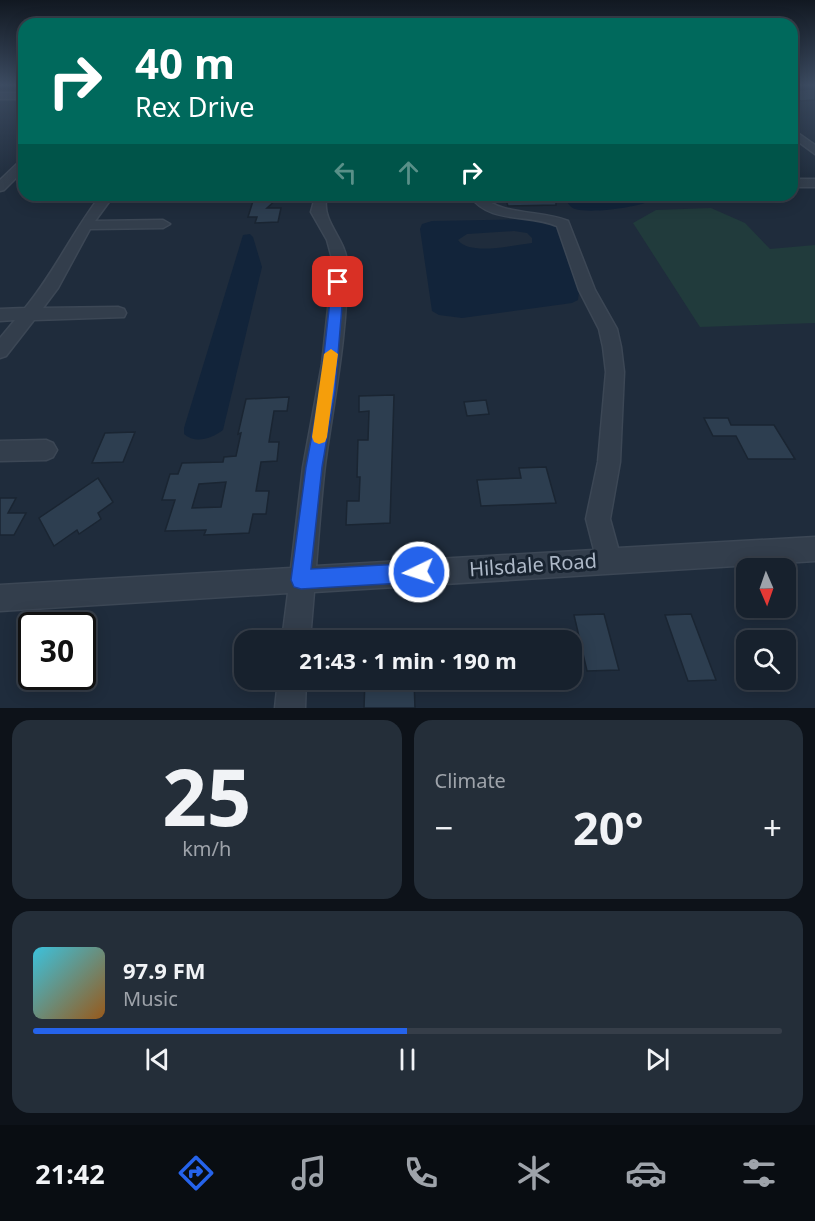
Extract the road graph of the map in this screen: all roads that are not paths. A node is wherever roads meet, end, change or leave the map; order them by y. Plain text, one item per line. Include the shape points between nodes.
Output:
1 (798, 137) edge
2 (815, 151) edge
3 (18, 169) edge
4 (798, 183) edge
5 (815, 183) edge
6 (0, 187) edge
7 (103, 201) edge
8 (320, 201) dead end
9 (482, 201) edge
10 (163, 224) dead end
11 (85, 225) junction
12 (30, 314) junction
13 (118, 314) dead end
14 (0, 315) edge
15 (0, 351) edge
16 (46, 450) dead end
17 (0, 451) edge
18 (815, 549) edge
19 (609, 561) junction
20 (301, 580) junction
21 (0, 598) edge
22 (297, 630) edge
23 (291, 690) edge
24 (290, 708) edge

1 - 2 street
3 - 6 street
4 - 5 street
7 - 11 street
8 - 20 street via 318,212 334,240 340,262
9 - 19 street via 500,212 549,217 563,224 587,290 608,329 615,372 609,462 598,519
10 - 11 street
11 - 12 street via 60,273
12 - 13 street
12 - 14 street
12 - 15 street
16 - 17 street
18 - 19 street, Hilsdale Road
19 - 20 street, Hilsdale Road
20 - 21 street, Hilsdale Road
20 - 22 street
23 - 24 street

